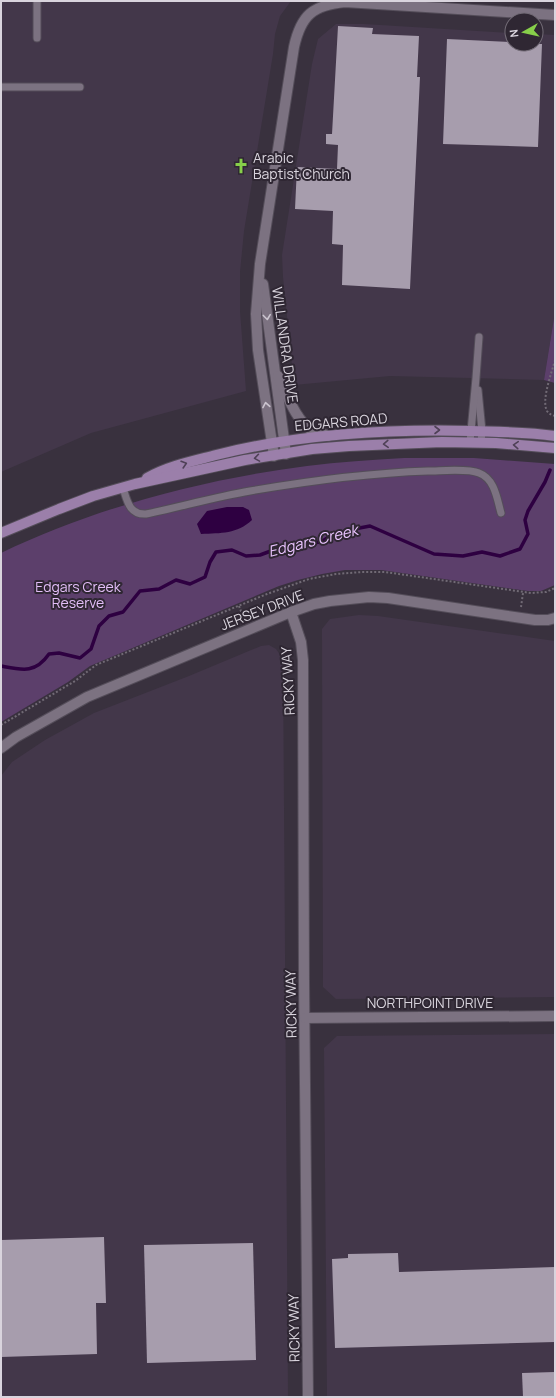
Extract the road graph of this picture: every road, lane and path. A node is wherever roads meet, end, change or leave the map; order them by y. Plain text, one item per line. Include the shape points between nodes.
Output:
1 (37, 1) edge
2 (555, 15) edge
3 (37, 38) dead end
4 (1, 87) edge
5 (80, 87) dead end
6 (260, 264) junction
7 (479, 336) dead end
8 (555, 360) edge
9 (274, 367) junction
10 (476, 378) junction
11 (555, 416) edge
12 (470, 431) junction
13 (482, 431) junction
14 (328, 436) junction
15 (555, 436) edge
16 (284, 441) junction
17 (470, 442) junction
18 (273, 443) junction
19 (481, 443) junction
20 (555, 448) edge
21 (286, 454) junction
22 (274, 456) junction
23 (136, 484) junction
24 (123, 488) junction
25 (501, 514) dead end
26 (1, 533) edge
27 (523, 593) dead end
28 (239, 606) dead end
29 (291, 612) junction
30 (519, 618) junction
31 (555, 618) edge
32 (248, 630) junction
33 (1, 748) edge
34 (555, 1016) edge
35 (305, 1018) junction
36 (308, 1397) edge

1 - 3 lane
2 - 6 street, WILLANDRA DRIVE via 346,2 324,5 310,14 298,32 294,47
4 - 5 lane
6 -> 9 street, WILLANDRA DRIVE
18 -> 6 street, WILLANDRA DRIVE via 258,350 256,314
7 - 10 lane
8 - 11 path via 545,404 546,410
9 - 14 street via 307,427
9 - 16 street, WILLANDRA DRIVE
10 - 12 lane
10 - 13 lane
12 - 13 main road, EDGARS ROAD
14 -> 12 main road, EDGARS ROAD via 394,431
12 - 17 lane
13 - 15 main road, EDGARS ROAD
13 - 19 lane
14 - 16 main road, EDGARS ROAD
16 - 18 main road, EDGARS ROAD
16 - 21 street, WILLANDRA DRIVE
17 - 19 main road, EDGARS ROAD
17 -> 21 main road, EDGARS ROAD via 349,446
18 - 22 street, WILLANDRA DRIVE
23 -> 18 main road, EDGARS ROAD via 158,472 198,459
20 -> 19 main road, EDGARS ROAD
21 - 22 main road, EDGARS ROAD
22 -> 23 main road, EDGARS ROAD
23 - 24 main road, EDGARS ROAD
24 - 25 lane via 129,504 138,515 248,491 306,482 456,470 478,472 489,478
24 - 26 main road, EDGARS ROAD via 59,509
27 - 30 path
28 - 32 path
29 - 30 street, JERSEY DRIVE via 314,604 369,597
29 - 32 street, JERSEY DRIVE
29 - 35 street, RICKY WAY via 301,642 303,660
30 - 31 street, JERSEY DRIVE
32 - 33 street, JERSEY DRIVE via 87,697
34 - 35 street, NORTHPOINT DRIVE
35 - 36 street, RICKY WAY

